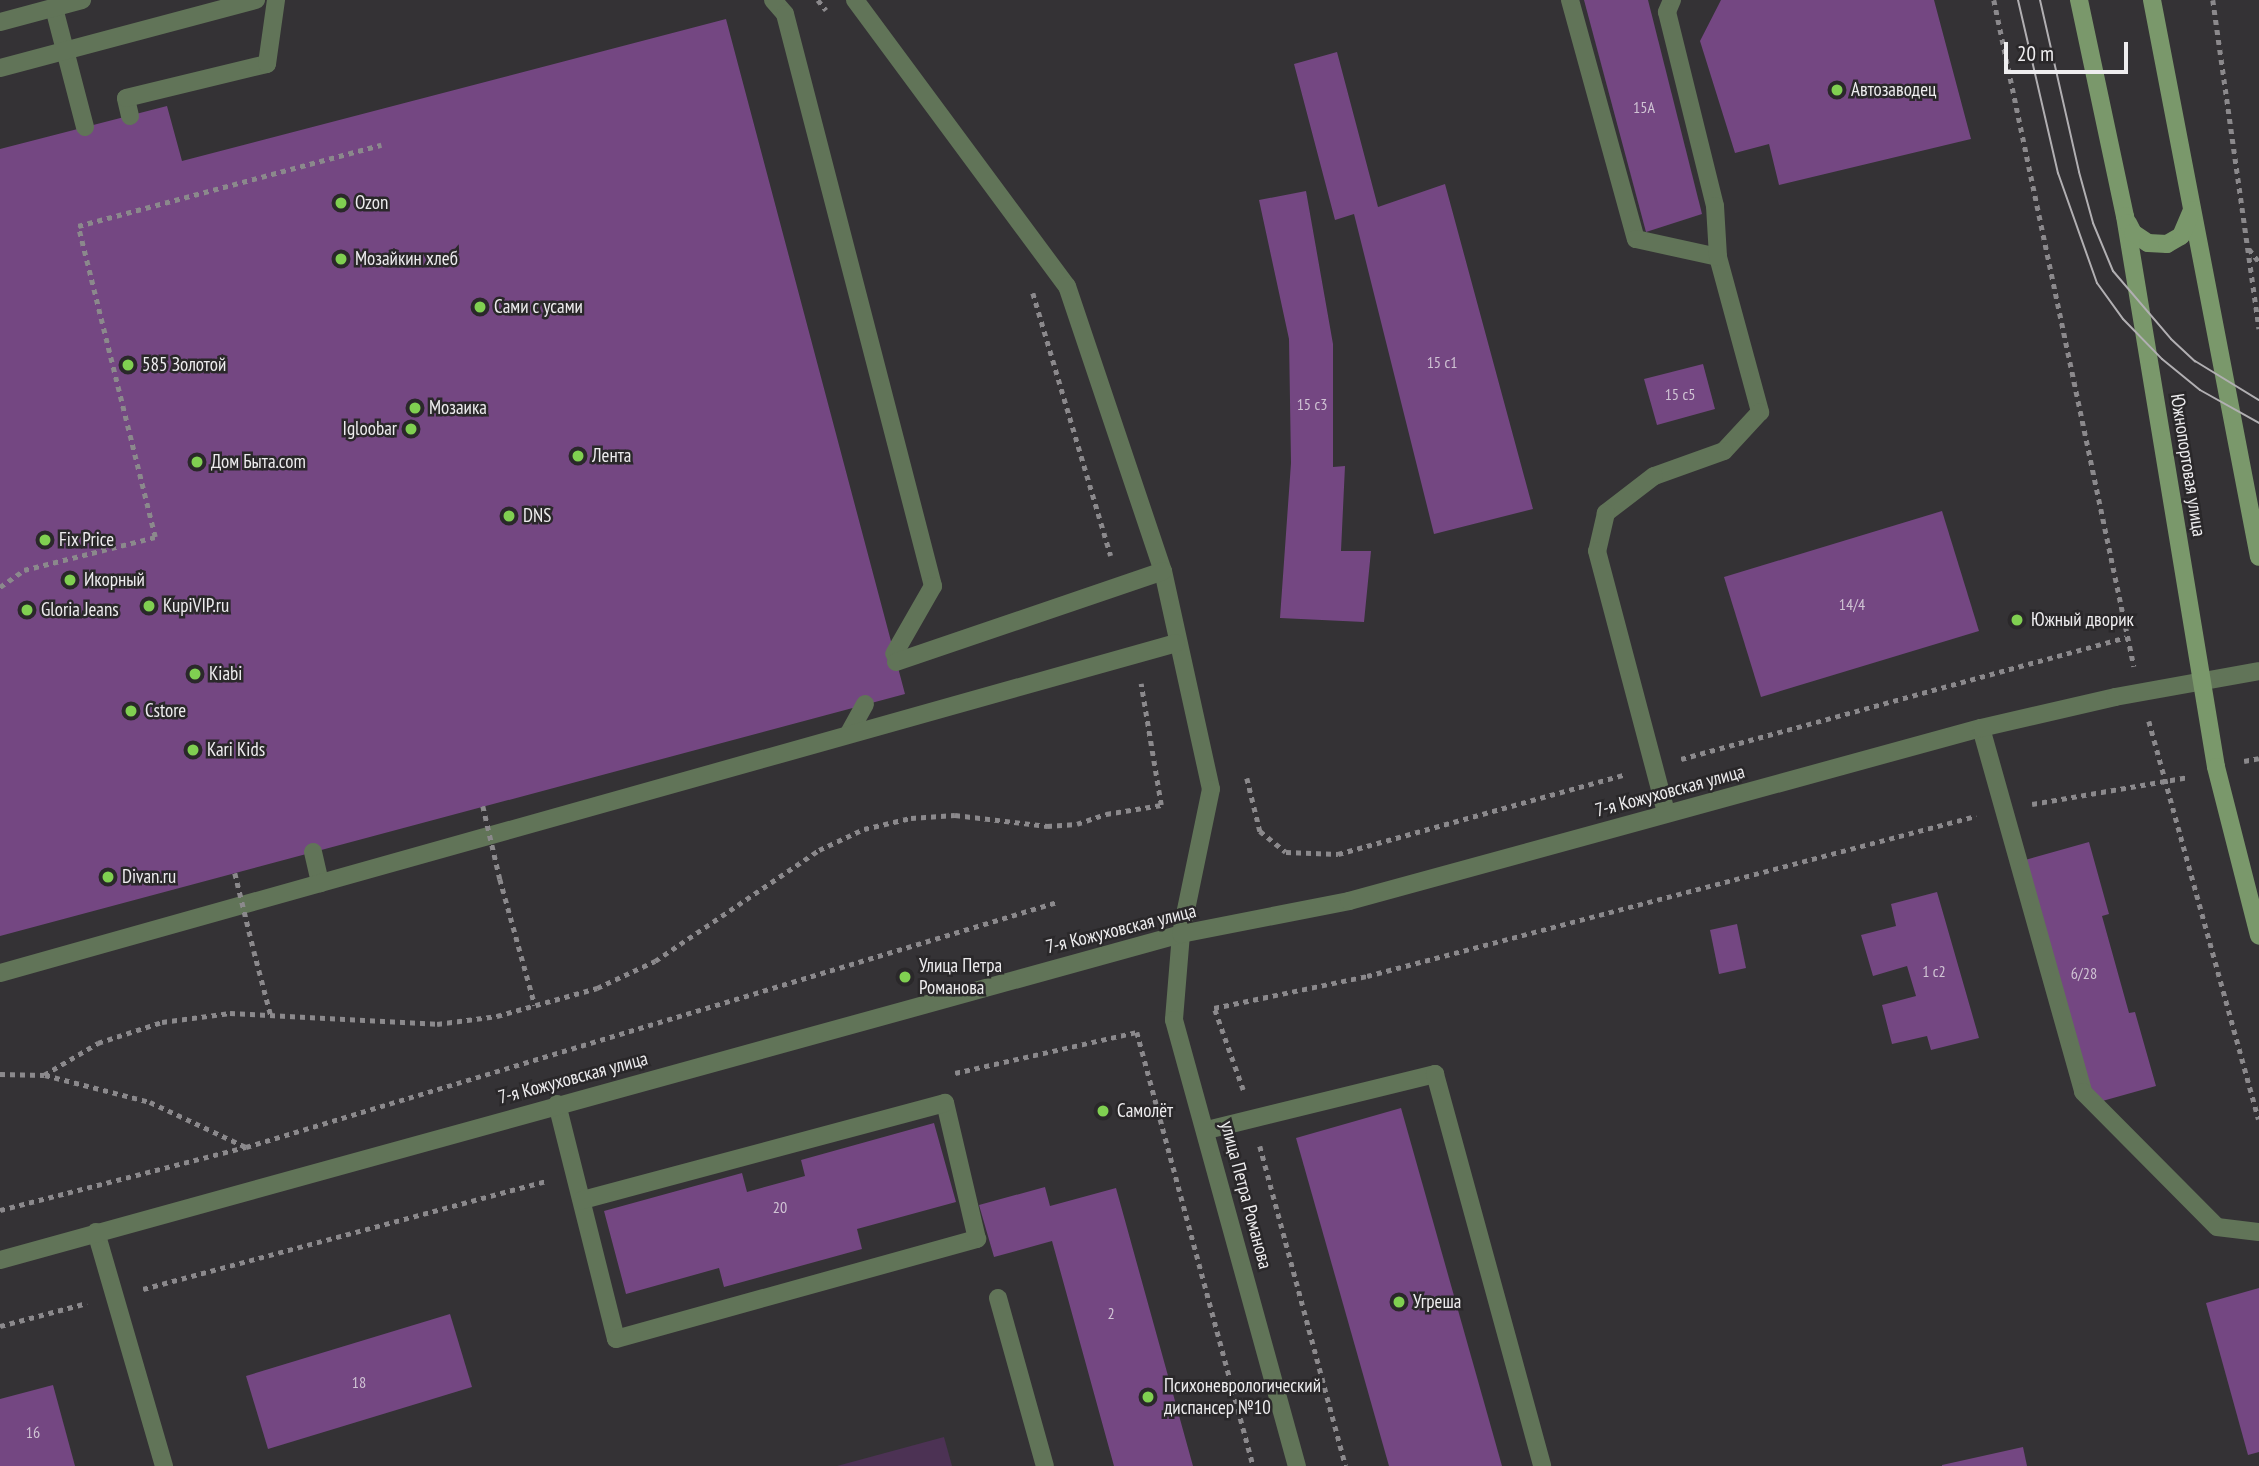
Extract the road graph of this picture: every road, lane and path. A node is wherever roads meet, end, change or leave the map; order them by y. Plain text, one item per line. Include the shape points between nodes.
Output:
1 (82, 0) edge
2 (256, 0) edge
3 (276, 0) edge
4 (773, 0) edge
5 (818, 0) edge
6 (855, 0) edge
7 (1570, 0) edge
8 (1672, 0) edge
9 (1994, 0) edge
10 (2079, 0) edge
11 (2152, 0) edge
12 (2164, 0) edge
13 (2213, 0) edge
14 (54, 8) junction
15 (834, 21) dead end
16 (0, 22) edge
17 (2162, 44) junction
18 (66, 50) junction
19 (0, 68) edge
20 (130, 116) dead end
21 (85, 127) dead end
22 (381, 145) dead end
23 (2193, 206) junction
24 (2125, 216) junction
25 (2247, 247) junction
26 (1718, 257) junction
27 (2259, 262) edge
28 (1031, 285) dead end
29 (2259, 329) edge
30 (2259, 557) edge
31 (1163, 571) junction
32 (0, 587) edge
33 (1117, 590) junction
34 (1176, 643) junction
35 (1136, 652) junction
36 (2259, 671) edge
37 (2203, 682) junction
38 (2141, 692) junction
39 (865, 705) dead end
40 (1981, 728) junction
41 (849, 733) junction
42 (2259, 758) edge
43 (2216, 767) junction
44 (2166, 782) junction
45 (483, 806) dead end
46 (2002, 810) junction
47 (1666, 813) junction
48 (313, 852) dead end
49 (235, 873) dead end
50 (320, 883) junction
51 (1057, 902) dead end
52 (1181, 934) junction
53 (2259, 936) edge
54 (0, 974) edge
55 (535, 1005) junction
56 (271, 1016) junction
57 (1137, 1032) dead end
58 (0, 1074) edge
59 (44, 1075) junction
60 (557, 1104) junction
61 (1253, 1118) junction
62 (2259, 1118) edge
63 (1207, 1130) junction
64 (246, 1147) junction
65 (582, 1200) junction
66 (0, 1210) edge
67 (96, 1232) junction
68 (2259, 1232) edge
69 (0, 1259) edge
70 (998, 1298) dead end
71 (164, 1466) edge
72 (1045, 1466) edge
73 (1253, 1466) edge
74 (1297, 1466) edge
75 (1346, 1466) edge
76 (1542, 1466) edge

1 - 14 street
2 - 18 street
3 - 20 street via 267,64 126,99
4 - 33 street via 785,14 933,586 895,658
5 - 15 path
6 - 31 street, улица Петра Романова via 1067,286
7 - 26 street via 1636,239
8 - 26 street via 1667,12 1715,206
9 - 38 path
10 - 24 main road, Южнопортовая улица
11 - 17 main road
12 - 17 main road
13 - 25 path
14 - 16 street
14 - 18 street
17 - 23 main road
18 - 19 street
18 - 21 street
22 - 32 path via 78,226 155,537 24,570
23 - 24 main road via 2191,223 2167,244 2148,243 2133,233
23 - 30 main road
24 - 37 main road, Южнопортовая улица
25 - 27 path
25 - 29 path
26 - 47 street via 1760,412 1724,451 1654,476 1606,513 1597,551
28 - 33 path
31 - 33 street
31 - 34 street, улица Петра Романова
34 - 35 street
34 - 52 street, улица Петра Романова via 1211,789
35 - 41 street
35 - 55 path via 1161,806 1105,814 1077,824 1047,826 955,815 911,818 864,829 819,849 655,961 597,988
36 - 37 street, 7-я Кожуховская улица
37 - 38 street, 7-я Кожуховская улица
37 - 43 main road, Южнопортовая улица
38 - 40 street, 7-я Кожуховская улица
38 - 44 path
39 - 41 street
40 - 46 street
40 - 47 street, 7-я Кожуховская улица
41 - 50 street
42 - 43 path
43 - 44 path
43 - 53 main road, Южнопортовая улица
44 - 46 path
44 - 62 path
45 - 55 path, bridge
46 - 61 path via 1367,976 1214,1008
46 - 68 street via 2082,1092 2217,1227
47 - 52 street, 7-я Кожуховская улица via 1349,901
48 - 50 street
49 - 56 path, bridge
50 - 54 street
51 - 64 path
52 - 60 street, 7-я Кожуховская улица
52 - 63 street, улица Петра Романова via 1174,1020
55 - 56 path via 437,1024
56 - 59 path via 230,1013 162,1021 98,1043
57 - 73 path
58 - 59 path
59 - 64 path via 150,1102
60 - 65 street
60 - 67 street, 7-я Кожуховская улица
61 - 63 street
61 - 75 path
61 - 76 street via 1435,1074
63 - 74 street, улица Петра Романова
64 - 66 path
65 - 65 street via 616,1339 977,1239 945,1103
67 - 69 street, 7-я Кожуховская улица
67 - 71 street
70 - 72 street

